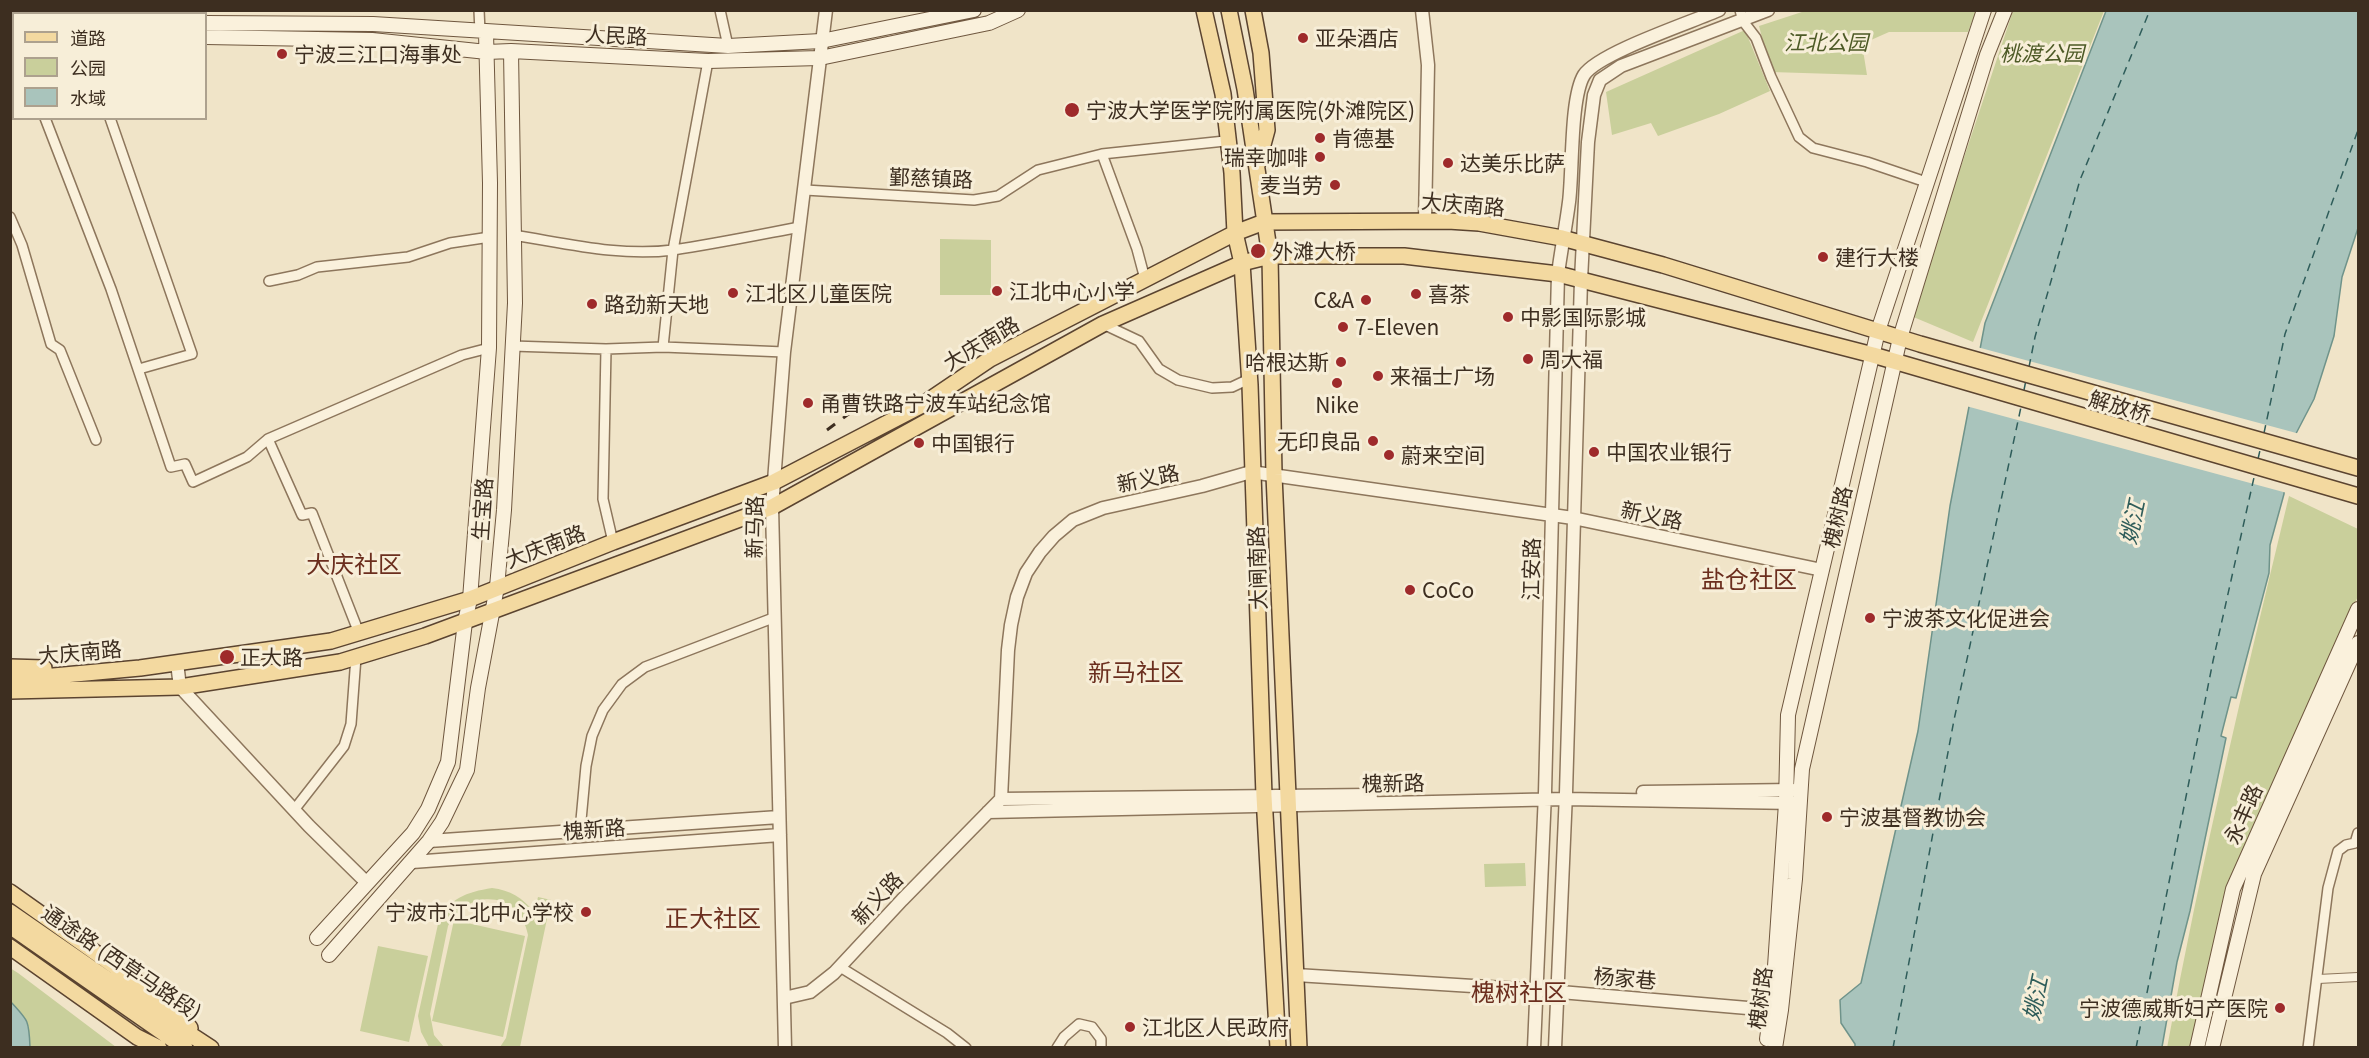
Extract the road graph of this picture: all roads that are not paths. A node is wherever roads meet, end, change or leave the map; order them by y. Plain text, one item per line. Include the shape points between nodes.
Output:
1 (479, 10) edge
2 (720, 10) edge
3 (826, 10) edge
4 (974, 10) edge
5 (1018, 10) edge
6 (1198, 10) edge
7 (1204, 10) edge
8 (1229, 10) edge
9 (1253, 10) edge
10 (1422, 10) edge
11 (1719, 10) edge
12 (1768, 10) edge
13 (1984, 10) edge
14 (2004, 10) edge
15 (1742, 16) edge
16 (207, 23) edge
17 (483, 32) junction
18 (207, 37) edge
19 (821, 41) junction
20 (728, 46) junction
21 (511, 51) junction
22 (487, 52) junction
23 (820, 58) junction
24 (708, 61) junction
25 (46, 120) edge
26 (111, 120) edge
27 (1225, 141) junction
28 (1102, 154) junction
29 (1256, 172) junction
30 (1232, 173) junction
31 (1926, 182) junction
32 (805, 190) junction
33 (10, 217) edge
34 (1425, 221) junction
35 (1264, 222) junction
36 (800, 227) junction
37 (1236, 233) junction
38 (513, 235) junction
39 (490, 237) junction
40 (1562, 238) junction
41 (1584, 244) junction
42 (673, 250) junction
43 (1270, 256) junction
44 (1242, 263) junction
45 (1558, 274) junction
46 (1145, 279) junction
47 (268, 280) dead end
48 (1581, 280) junction
49 (1103, 324) junction
50 (1878, 331) junction
51 (1900, 338) junction
52 (512, 346) junction
53 (663, 347) junction
54 (489, 348) junction
55 (606, 349) junction
56 (784, 352) junction
57 (1873, 355) junction
58 (1895, 361) junction
59 (139, 369) junction
60 (1249, 379) junction
61 (268, 439) junction
62 (96, 440) dead end
63 (2358, 468) edge
64 (1251, 472) junction
65 (1274, 475) junction
66 (774, 482) junction
67 (2358, 496) edge
68 (772, 507) junction
69 (1552, 515) junction
70 (1573, 518) junction
71 (613, 542) junction
72 (1822, 570) junction
73 (497, 587) junction
74 (470, 599) junction
75 (494, 609) junction
76 (2358, 609) edge
77 (773, 618) junction
78 (465, 622) junction
79 (359, 633) junction
80 (2358, 643) edge
81 (356, 657) junction
82 (177, 663) junction
83 (10, 668) edge
84 (107, 670) junction
85 (10, 680) edge
86 (180, 687) junction
87 (10, 691) edge
88 (1545, 796) junction
89 (1566, 796) junction
90 (1793, 796) junction
91 (1001, 799) junction
92 (1265, 801) junction
93 (1288, 801) junction
94 (294, 810) junction
95 (988, 812) junction
96 (779, 817) junction
97 (580, 831) junction
98 (2358, 833) edge
99 (780, 835) junction
100 (429, 841) junction
101 (2357, 843) edge
102 (412, 862) junction
103 (367, 883) junction
104 (10, 892) edge
105 (10, 912) edge
106 (10, 926) edge
107 (317, 938) dead end
108 (10, 947) edge
109 (329, 955) dead end
110 (840, 967) junction
111 (1296, 975) junction
112 (2358, 977) edge
113 (2318, 979) junction
114 (1537, 990) junction
115 (1558, 992) junction
116 (784, 998) junction
117 (1771, 1010) junction
118 (208, 1045) edge
119 (159, 1047) edge
120 (185, 1047) edge
121 (785, 1047) edge
122 (966, 1047) edge
123 (1057, 1047) edge
124 (1101, 1047) edge
125 (1278, 1047) edge
126 (1299, 1047) edge
127 (1534, 1047) edge
128 (1555, 1047) edge
129 (1766, 1047) edge
130 (1775, 1047) edge
131 (2197, 1047) edge
132 (2212, 1047) edge
133 (2308, 1047) edge

1 - 17 street
2 - 20 street
3 - 19 street, 新马路
4 - 19 main road, 人民路
5 - 23 main road, 人民路 via 989,23
6 - 27 main road
7 - 30 main road, 大闸南路 via 1223,94
8 - 29 main road, 大闸南路
9 - 29 main road via 1267,130
10 - 34 street via 1428,65
11 - 40 street, 江安路 via 1621,51 1584,74 1577,93 1569,201
12 - 15 street
13 - 31 main road, 槐树路
14 - 51 main road, 槐树路 via 1983,66
15 - 31 street via 1756,38 1799,137 1813,148
15 - 41 street, 江安路 via 1621,66 1600,80 1594,95 1588,142
16 - 17 main road, 人民路 via 373,24
17 - 20 main road, 人民路
17 - 22 main road, 生宝路
18 - 22 main road, 人民路 via 372,40
19 - 20 main road, 人民路
19 - 23 street, 新马路
21 - 22 main road, 人民路
21 - 24 main road, 人民路
21 - 38 main road, 生宝路
22 - 39 main road, 生宝路
23 - 24 main road, 人民路
23 - 32 street, 新马路
24 - 42 street
25 - 59 street
26 - 59 street via 192,354
27 - 28 street, 鄞慈镇路
27 - 30 main road
28 - 32 street, 鄞慈镇路 via 1038,170 998,196 974,200
28 - 46 street
29 - 35 main road, 大闸南路
30 - 37 main road, 大闸南路
31 - 50 main road, 槐树路
32 - 36 street, 新马路
33 - 62 street via 51,344 60,350
34 - 35 main road, 大庆南路
34 - 40 main road, 大庆南路 via 1479,223
35 - 37 main road, 大庆南路
35 - 43 main road, 大闸南路
36 - 42 street
36 - 56 street, 新马路
37 - 44 main road, 大闸南路
37 - 46 main road, 大庆南路
38 - 42 street via 622,250
38 - 52 main road, 生宝路
39 - 47 street via 450,243 408,257 317,267
39 - 54 main road, 生宝路
40 - 41 main road, 大庆南路
40 - 45 street, 江安路
41 - 48 street, 江安路
41 - 50 main road, 大庆南路
42 - 53 street
43 - 44 main road, 大庆南路
43 - 45 main road, 大庆南路 via 1404,256
43 - 65 main road, 大闸南路
44 - 49 main road, 大庆南路
44 - 60 main road, 大闸南路
45 - 48 main road, 大庆南路
45 - 69 street, 江安路
46 - 66 main road, 大庆南路 via 990,359 922,405
48 - 57 main road, 大庆南路
48 - 70 street, 江安路
49 - 60 street via 1139,341 1159,369 1178,380 1212,388 1232,387
49 - 68 main road, 大庆南路
50 - 51 main road, 大庆南路
50 - 57 main road, 槐树路
51 - 58 main road, 槐树路
51 - 63 main road, 解放桥
52 - 55 street
52 - 73 main road, 生宝路
53 - 55 street
53 - 56 street
54 - 61 street via 462,355
54 - 74 main road, 生宝路
55 - 71 street via 603,500
56 - 66 street, 新马路
57 - 58 main road, 大庆南路
57 - 72 main road, 槐树路
58 - 67 main road, 解放桥
58 - 90 main road, 槐树路
59 - 61 street via 171,467 185,464 193,482 247,458
60 - 64 main road, 大闸南路
61 - 79 street via 302,515 312,513
64 - 65 street, 新义路
64 - 91 street, 新义路 via 1103,508 1073,520 1040,552 1026,573 1011,625
64 - 92 main road, 大闸南路
65 - 69 street, 新义路
65 - 93 main road, 大闸南路
66 - 68 street, 新马路
66 - 71 main road, 大庆南路
68 - 75 main road, 大庆南路
68 - 77 street, 新马路
69 - 70 street, 新义路
69 - 88 street, 江安路
70 - 72 street, 新义路
70 - 89 street, 江安路
71 - 73 main road, 大庆南路
72 - 90 main road, 槐树路 via 1788,716
73 - 74 main road, 大庆南路
73 - 75 main road, 生宝路
74 - 78 main road, 生宝路
74 - 79 main road, 大庆南路
75 - 78 main road, 大庆南路
75 - 100 main road, 生宝路 via 467,770
76 - 131 main road, 永丰路 via 2233,889
77 - 96 street, 新马路
77 - 97 street via 645,667 622,684 603,710 592,736
78 - 81 main road, 大庆南路
78 - 103 main road, 生宝路 via 448,762 413,833
79 - 82 main road, 大庆南路 via 331,641
80 - 132 main road, 永丰路 via 2254,874
81 - 86 main road, 大庆南路
81 - 94 street via 351,724 344,746
82 - 84 main road, 大庆南路
82 - 86 street
83 - 84 main road
84 - 85 main road, 大庆南路
86 - 87 main road, 大庆南路
86 - 94 street
88 - 89 street, 槐新路
88 - 93 street, 槐新路
88 - 114 street, 江安路
89 - 90 street, 槐新路
89 - 115 street, 江安路
90 - 117 main road, 槐树路
90 - 130 main road, 槐树路 via 1792,903
91 - 92 street, 槐新路
91 - 95 street, 新义路
92 - 93 street, 槐新路
92 - 95 street, 槐新路
92 - 125 main road, 大闸南路
93 - 111 main road, 大闸南路
94 - 103 street
95 - 110 street, 新义路
96 - 97 street, 槐新路
96 - 99 street, 新马路
97 - 100 street, 槐新路
98 - 101 street
99 - 102 street, 槐新路
99 - 116 street, 新马路
100 - 102 main road, 生宝路
101 - 113 street via 2346,844 2338,851 2328,888
102 - 109 main road, 生宝路
103 - 107 main road, 生宝路
104 - 118 main road via 175,1009
105 - 118 main road, 通途路 (西草马路段)
106 - 120 main road, 通途路 (西草马路段)
108 - 119 main road via 137,1037
110 - 116 street, 新义路 via 810,992
110 - 122 street
111 - 114 street, 杨家巷
111 - 126 main road, 大闸南路
112 - 113 street
113 - 133 street
114 - 115 street, 杨家巷
114 - 127 street, 江安路
115 - 117 street, 杨家巷
115 - 128 street, 江安路
116 - 121 street, 新马路
117 - 129 main road, 槐树路
123 - 124 street via 1079,1024 1092,1027 1101,1039

